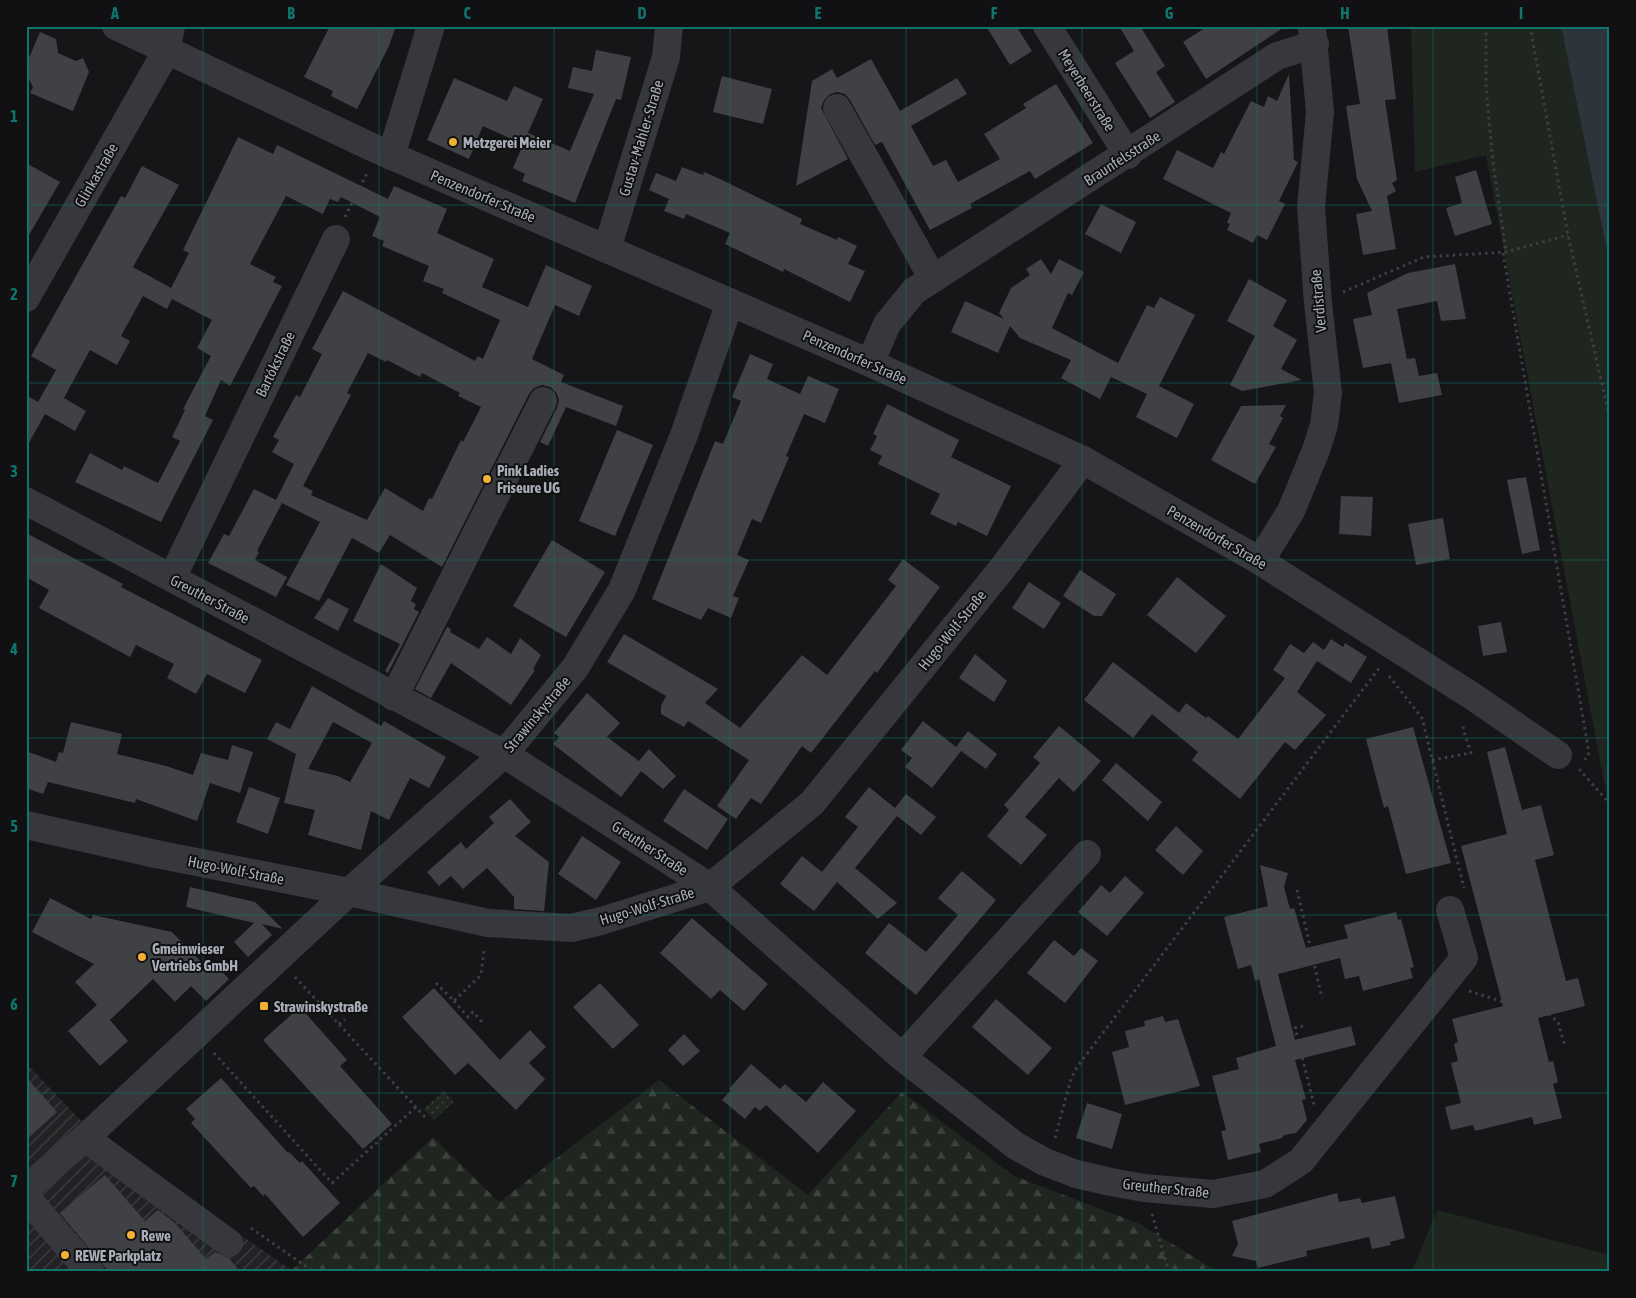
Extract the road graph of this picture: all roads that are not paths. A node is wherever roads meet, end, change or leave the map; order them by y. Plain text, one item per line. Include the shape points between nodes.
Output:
1 (116, 26) edge
2 (431, 26) edge
3 (669, 26) edge
4 (1047, 26) edge
5 (1313, 35) edge
6 (168, 39) edge
7 (837, 108) dead end
8 (384, 153) junction
9 (1128, 154) junction
10 (336, 239) road end
11 (607, 249) junction
12 (933, 279) junction
13 (26, 298) edge
14 (730, 302) junction
15 (870, 363) junction
16 (543, 401) dead end
17 (1083, 460) junction
18 (26, 501) edge
19 (1260, 561) junction
20 (172, 578) junction
21 (394, 698) junction
22 (504, 754) junction
23 (1568, 762) road end
24 (26, 824) edge
25 (1087, 854) dead end
26 (710, 887) junction
27 (349, 892) junction
28 (1450, 910) road end
29 (902, 1057) junction
30 (85, 1138) junction
31 (26, 1189) edge
32 (26, 1197) edge
33 (229, 1243) dead end
34 (90, 1272) edge

1 - 6 street, Penzendorfer Straße
2 - 8 street
3 - 11 street, Gustav-Mahler-Straße via 666,57
4 - 9 street, Meyerbeerstraße
5 - 9 street, Braunfelsstraße
5 - 19 street, Verdistraße via 1320,112 1311,207 1328,392 1324,425 1291,511
6 - 8 street, Penzendorfer Straße
6 - 13 street, Glinkastraße
7 - 12 street
8 - 11 street, Penzendorfer Straße
9 - 12 street, Braunfelsstraße
10 - 20 street, Bartókstraße
11 - 14 street, Penzendorfer Straße
12 - 15 street, Braunfelsstraße via 914,291 887,324
14 - 15 street, Penzendorfer Straße
14 - 22 street, Strawinskystraße via 684,435 622,590 575,668
15 - 17 street, Penzendorfer Straße
16 - 21 street
17 - 19 street, Penzendorfer Straße
17 - 26 street, Hugo-Wolf-Straße via 1000,570 812,803
18 - 20 street, Greuther Straße
19 - 23 street, Penzendorfer Straße via 1464,691
20 - 21 street, Greuther Straße
21 - 22 street, Greuther Straße
22 - 26 street, Greuther Straße
22 - 27 street, Strawinskystraße
24 - 27 street, Hugo-Wolf-Straße via 156,854
25 - 29 street
26 - 27 street, Hugo-Wolf-Straße via 571,928 488,923
26 - 29 street, Greuther Straße
27 - 30 street, Strawinskystraße
28 - 29 street, Greuther Straße via 1464,958 1301,1161 1266,1184 1212,1194 1144,1188 1076,1174 1016,1146
30 - 31 street, Strawinskystraße
30 - 33 street
32 - 34 street

